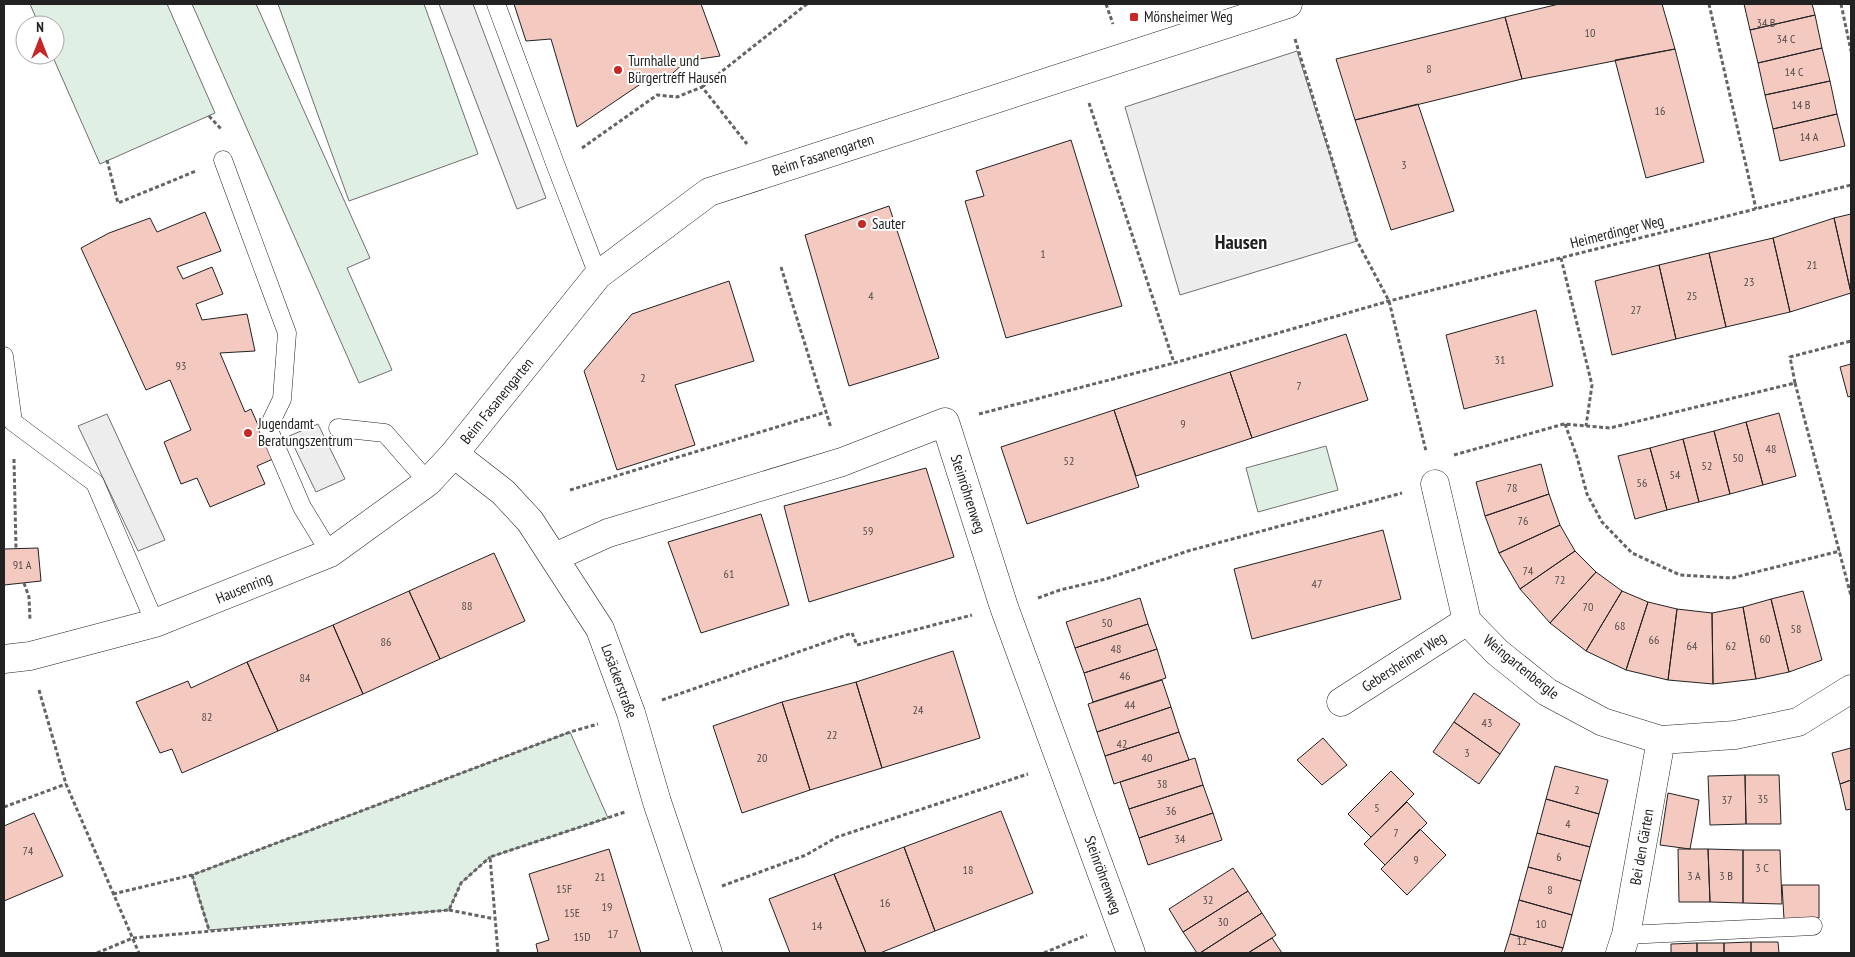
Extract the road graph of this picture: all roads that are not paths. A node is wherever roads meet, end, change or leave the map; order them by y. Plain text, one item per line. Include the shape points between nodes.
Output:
1 (496, 4) edge
2 (1286, 4) edge
3 (223, 160) road end
4 (598, 275) junction
5 (4, 356) edge
6 (338, 428) dead end
7 (454, 454) junction
8 (428, 482) junction
9 (1435, 484) road end
10 (330, 553) junction
11 (555, 557) junction
12 (1466, 621) junction
13 (155, 623) junction
14 (17, 658) edge
15 (1851, 689) edge
16 (1341, 702) dead end
17 (1661, 740) junction
18 (1814, 926) dead end
19 (1623, 944) edge
20 (708, 953) edge
21 (1131, 953) edge

1 - 4 lane
2 - 4 street, Beim Fasanengarten via 709,192
3 - 10 lane via 288,333 282,399 268,428 302,507
4 - 7 street, Beim Fasanengarten
5 - 13 lane via 13,422 95,483
6 - 8 lane via 385,433
7 - 8 street, Hausenring
7 - 11 street, Losäckerstraße via 503,492 530,521
8 - 10 street, Hausenring
9 - 12 street
10 - 13 street, Hausenring
11 - 20 street, Losäckerstraße via 600,629 631,713
11 - 21 street, Steinröhrenweg via 608,534 842,462 945,422 1004,607
12 - 16 street, Gebersheimer Weg
12 - 17 street, Weingartenbergle via 1497,652 1547,692 1603,722
13 - 14 street, Hausenring
15 - 17 street, Weingartenbergle via 1798,722 1735,735
17 - 19 street, Bei den Gärten
18 - 19 lane

